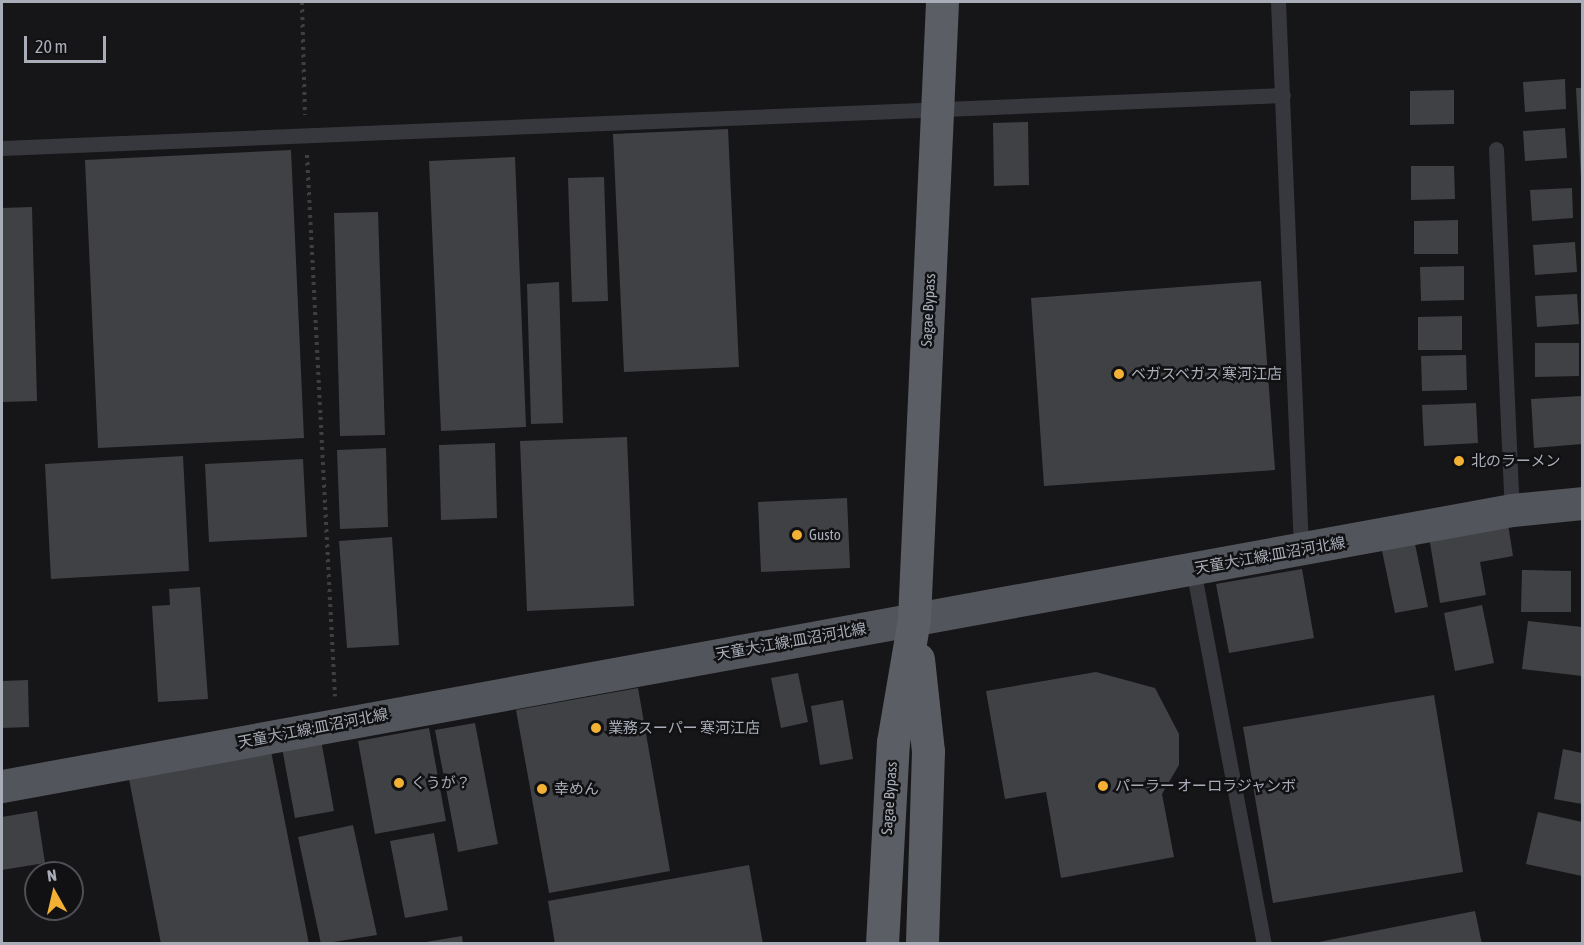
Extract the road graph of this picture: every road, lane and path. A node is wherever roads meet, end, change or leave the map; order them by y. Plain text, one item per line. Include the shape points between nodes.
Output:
1 (302, 2) edge
2 (942, 2) edge
3 (1278, 2) edge
4 (1283, 95) junction
5 (937, 108) junction
6 (305, 134) junction
7 (2, 148) edge
8 (1496, 149) dead end
9 (1582, 503) edge
10 (1512, 510) junction
11 (1301, 549) junction
12 (1193, 569) junction
13 (914, 619) junction
14 (337, 723) junction
15 (2, 786) edge
16 (882, 944) edge
17 (922, 944) edge
18 (1264, 944) edge

1 - 6 path
2 - 5 highway, Sagae Bypass
3 - 4 lane
4 - 5 lane
4 - 11 lane
5 - 6 lane
5 - 13 highway, Sagae Bypass
6 - 7 lane
6 - 14 path
8 - 10 lane
9 - 10 main road, 天童大江線;皿沼河北線
10 - 11 main road, 天童大江線;皿沼河北線
11 - 12 main road, 天童大江線;皿沼河北線
12 - 13 main road, 天童大江線;皿沼河北線
12 - 18 lane
13 - 14 main road, 天童大江線;皿沼河北線
13 - 16 highway, Sagae Bypass via 893,742
13 - 17 highway, Sagae Bypass via 928,752
14 - 15 main road, 天童大江線;皿沼河北線

